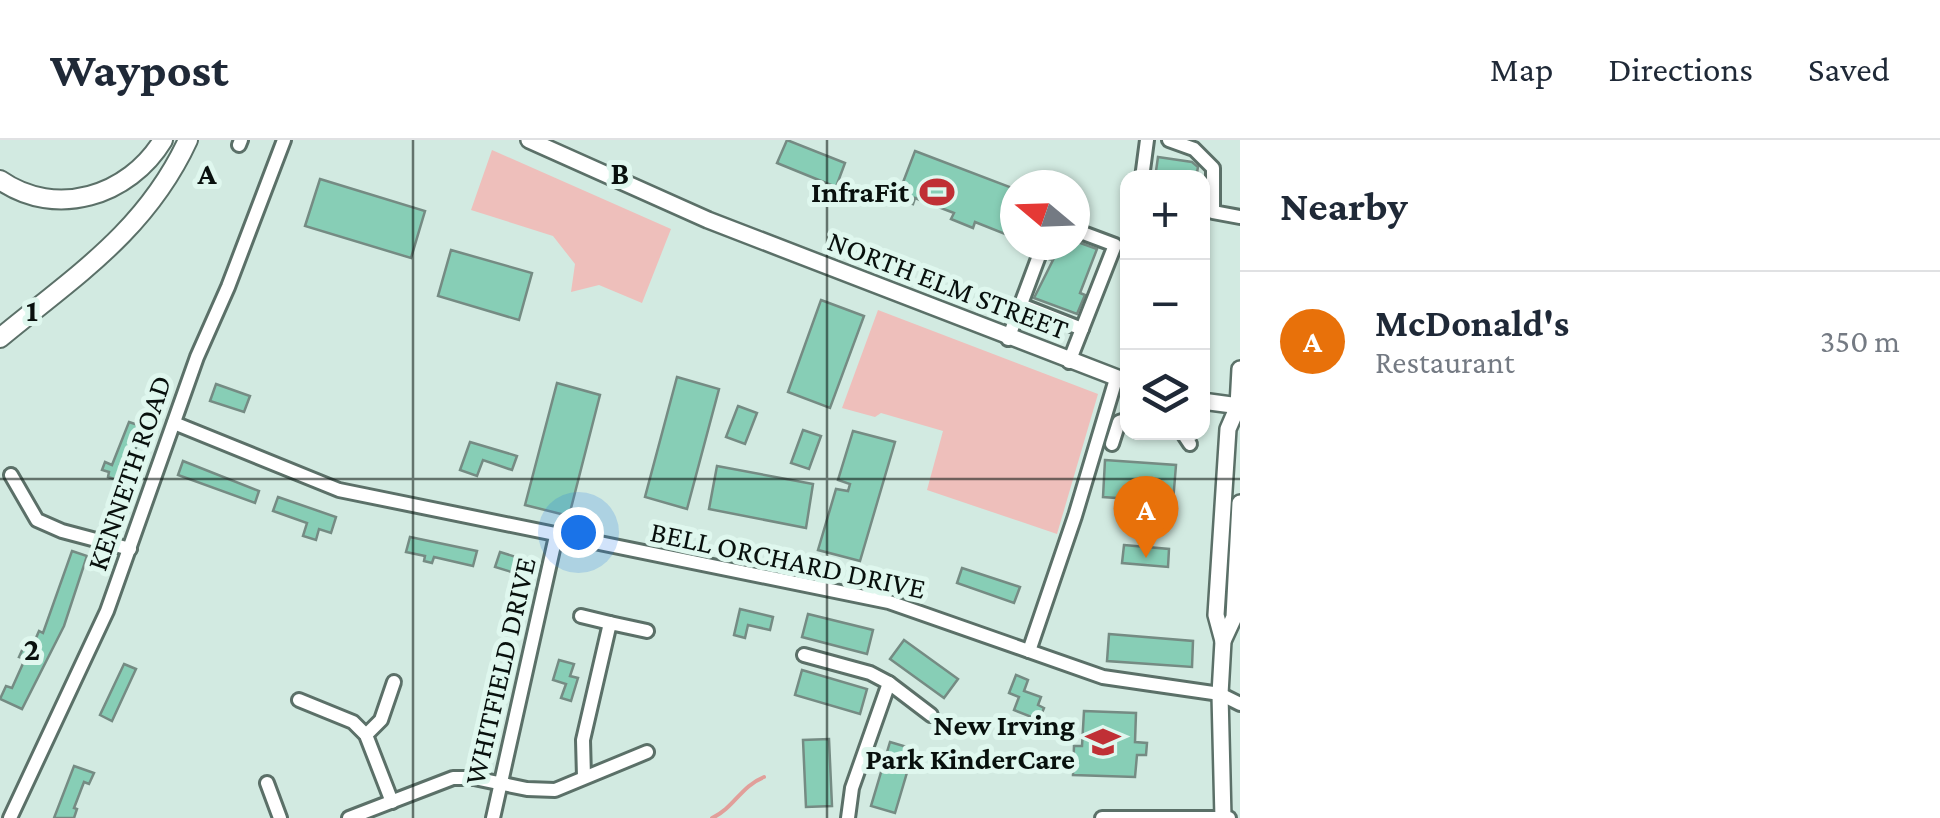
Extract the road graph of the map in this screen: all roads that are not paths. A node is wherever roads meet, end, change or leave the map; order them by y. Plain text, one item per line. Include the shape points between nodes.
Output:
1 (163, 140) edge
2 (188, 140) edge
3 (284, 140) edge
4 (530, 140) edge
5 (1147, 140) edge
6 (1169, 140) edge
7 (1143, 170) edge
8 (0, 180) edge
9 (1210, 197) edge
10 (1210, 212) edge
11 (1240, 217) edge
12 (1090, 236) edge
13 (1038, 260) edge
14 (1021, 305) junction
15 (1082, 329) junction
16 (0, 338) edge
17 (1008, 339) junction
18 (1069, 362) junction
19 (1240, 369) edge
20 (1120, 379) edge
21 (1120, 384) edge
22 (1210, 403) edge
23 (1239, 409) edge
24 (1105, 414) junction
25 (1120, 419) edge
26 (174, 423) junction
27 (1120, 427) edge
28 (1112, 444) dead end
29 (11, 476) dead end
30 (1240, 503) edge
31 (556, 536) junction
32 (130, 549) junction
33 (1238, 564) edge
34 (581, 616) dead end
35 (610, 623) junction
36 (647, 631) dead end
37 (1223, 642) junction
38 (1029, 650) junction
39 (804, 654) dead end
40 (394, 682) dead end
41 (889, 683) junction
42 (1220, 694) junction
43 (300, 700) dead end
44 (1240, 704) edge
45 (931, 715) dead end
46 (366, 734) junction
47 (648, 752) dead end
48 (584, 777) junction
49 (267, 783) dead end
50 (500, 784) junction
51 (392, 802) junction
52 (10, 818) edge
53 (280, 818) edge
54 (349, 818) edge
55 (493, 818) edge
56 (848, 818) edge
57 (1102, 818) edge
58 (1225, 818) edge

1 - 8 highway via 130,178 90,196 48,199
2 - 16 highway via 132,227
3 - 26 street, KENNETH ROAD
4 - 17 main road, NORTH ELM STREET via 708,220
5 - 7 street
6 - 9 street via 1194,148 1214,168
10 - 11 street
12 - 15 street via 1115,246
13 - 14 street
14 - 15 street
14 - 17 street
15 - 18 street
17 - 18 main road, NORTH ELM STREET
18 - 20 main road, NORTH ELM STREET
19 - 23 main road
21 - 24 street
22 - 23 main road
23 - 37 main road via 1228,429 1216,615
24 - 25 street
24 - 38 street
26 - 31 street, BELL ORCHARD DRIVE via 340,490
26 - 32 street, KENNETH ROAD
27 - 28 street
29 - 32 street via 37,520
30 - 33 main road
31 - 38 street, BELL ORCHARD DRIVE via 889,602
31 - 50 street, WHITFIELD DRIVE
32 - 52 street, KENNETH ROAD via 93,645
33 - 37 main road via 1234,617
34 - 35 street
35 - 36 street
35 - 48 street via 583,740
37 - 42 main road
38 - 42 street, BELL ORCHARD DRIVE via 1103,677
39 - 41 street
40 - 46 street via 381,720
41 - 45 street
41 - 56 street
42 - 44 street, BELL ORCHARD DRIVE
42 - 58 main road
43 - 46 street
46 - 51 street
47 - 48 street
48 - 50 street via 555,790
49 - 53 street
50 - 51 street via 453,778
50 - 55 street, WHITFIELD DRIVE
51 - 54 street
57 - 58 street

